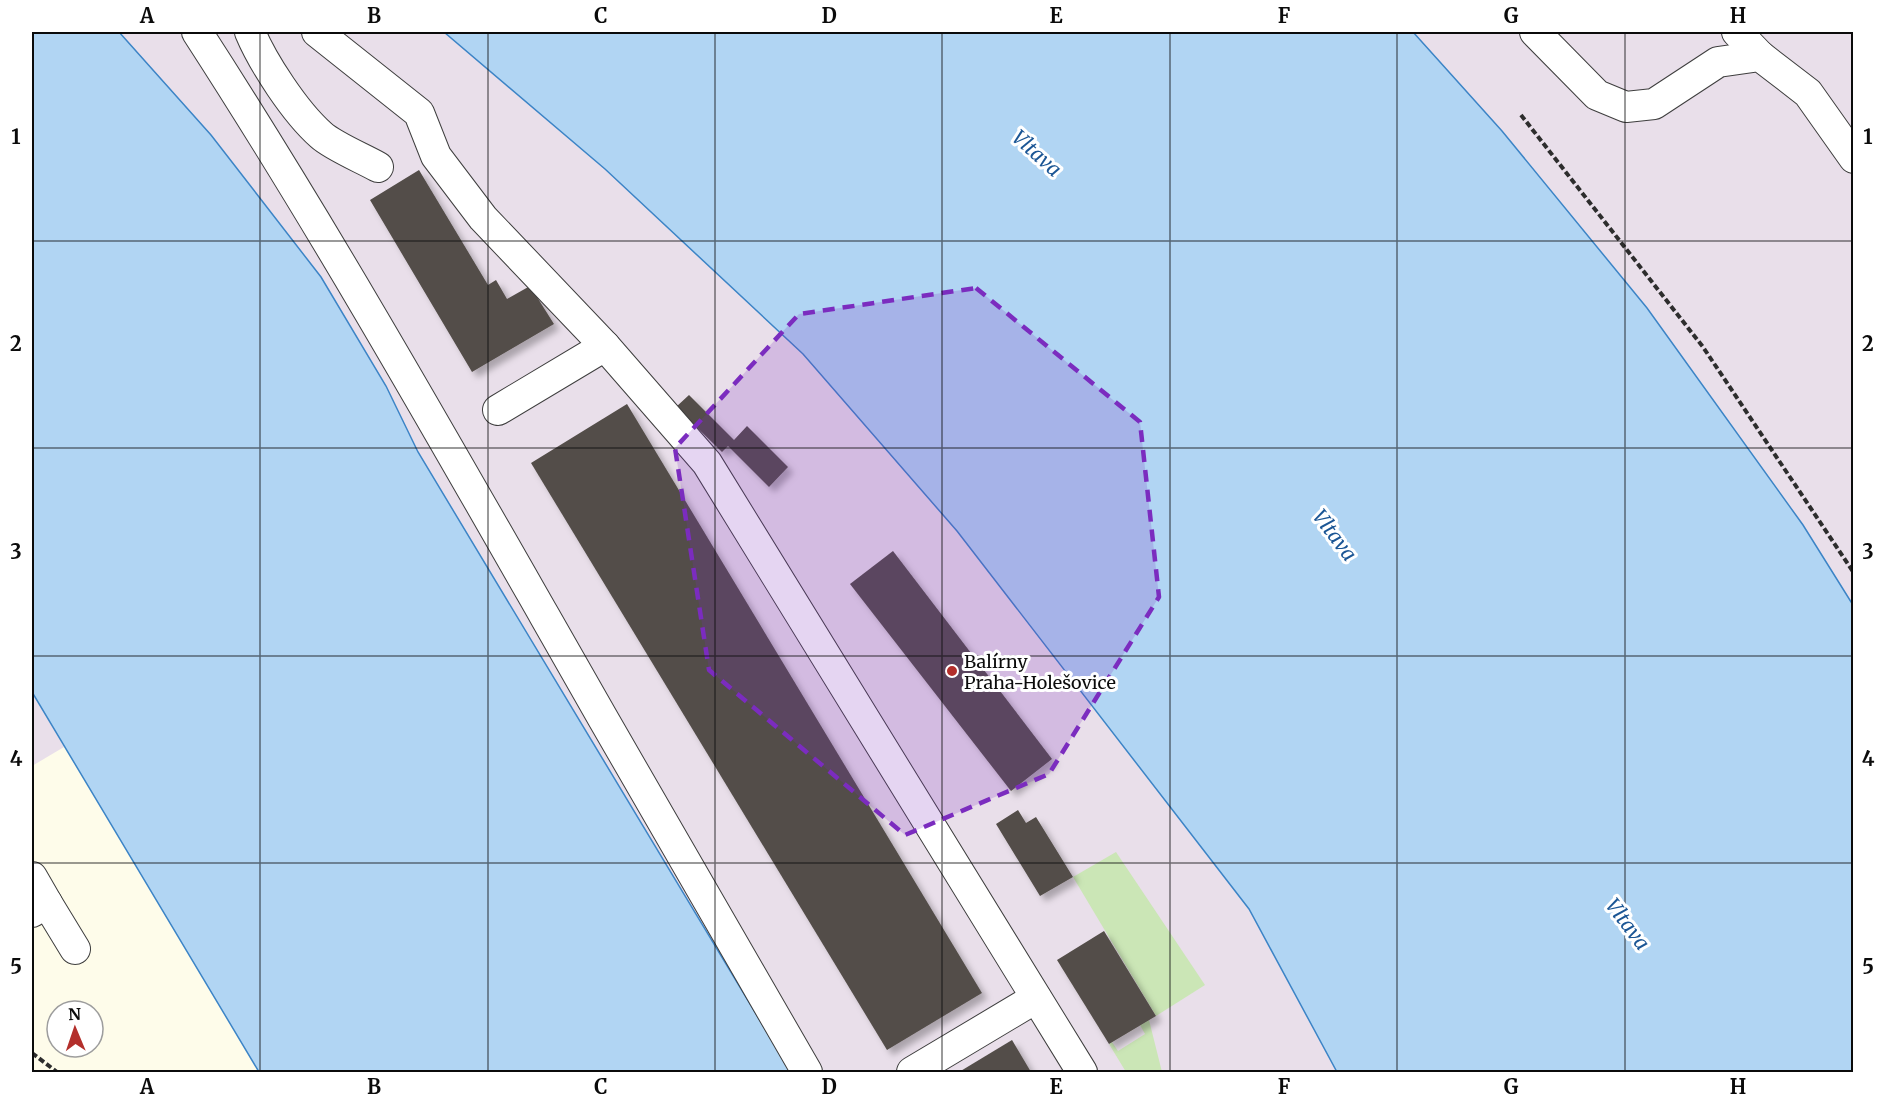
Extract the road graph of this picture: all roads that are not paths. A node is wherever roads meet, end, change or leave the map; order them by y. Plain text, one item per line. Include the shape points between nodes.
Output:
1 (197, 32) edge
2 (250, 32) edge
3 (317, 32) edge
4 (1535, 32) edge
5 (1737, 32) edge
6 (1760, 56) junction
7 (1854, 158) edge
8 (378, 167) dead end
9 (605, 346) junction
10 (498, 410) dead end
11 (32, 877) edge
12 (39, 907) edge
13 (75, 949) dead end
14 (1036, 998) junction
15 (807, 1072) edge
16 (912, 1072) edge
17 (1082, 1072) edge

1 - 15 street via 264,134 386,339
2 - 8 street via 288,97 322,136
3 - 9 street via 419,113 436,156 483,218
4 - 6 street via 1597,95 1626,107 1654,104 1718,62
5 - 6 street
6 - 7 street via 1808,93
9 - 10 street
9 - 14 street via 707,463
11 - 12 street
12 - 13 street
14 - 16 street
14 - 17 street

